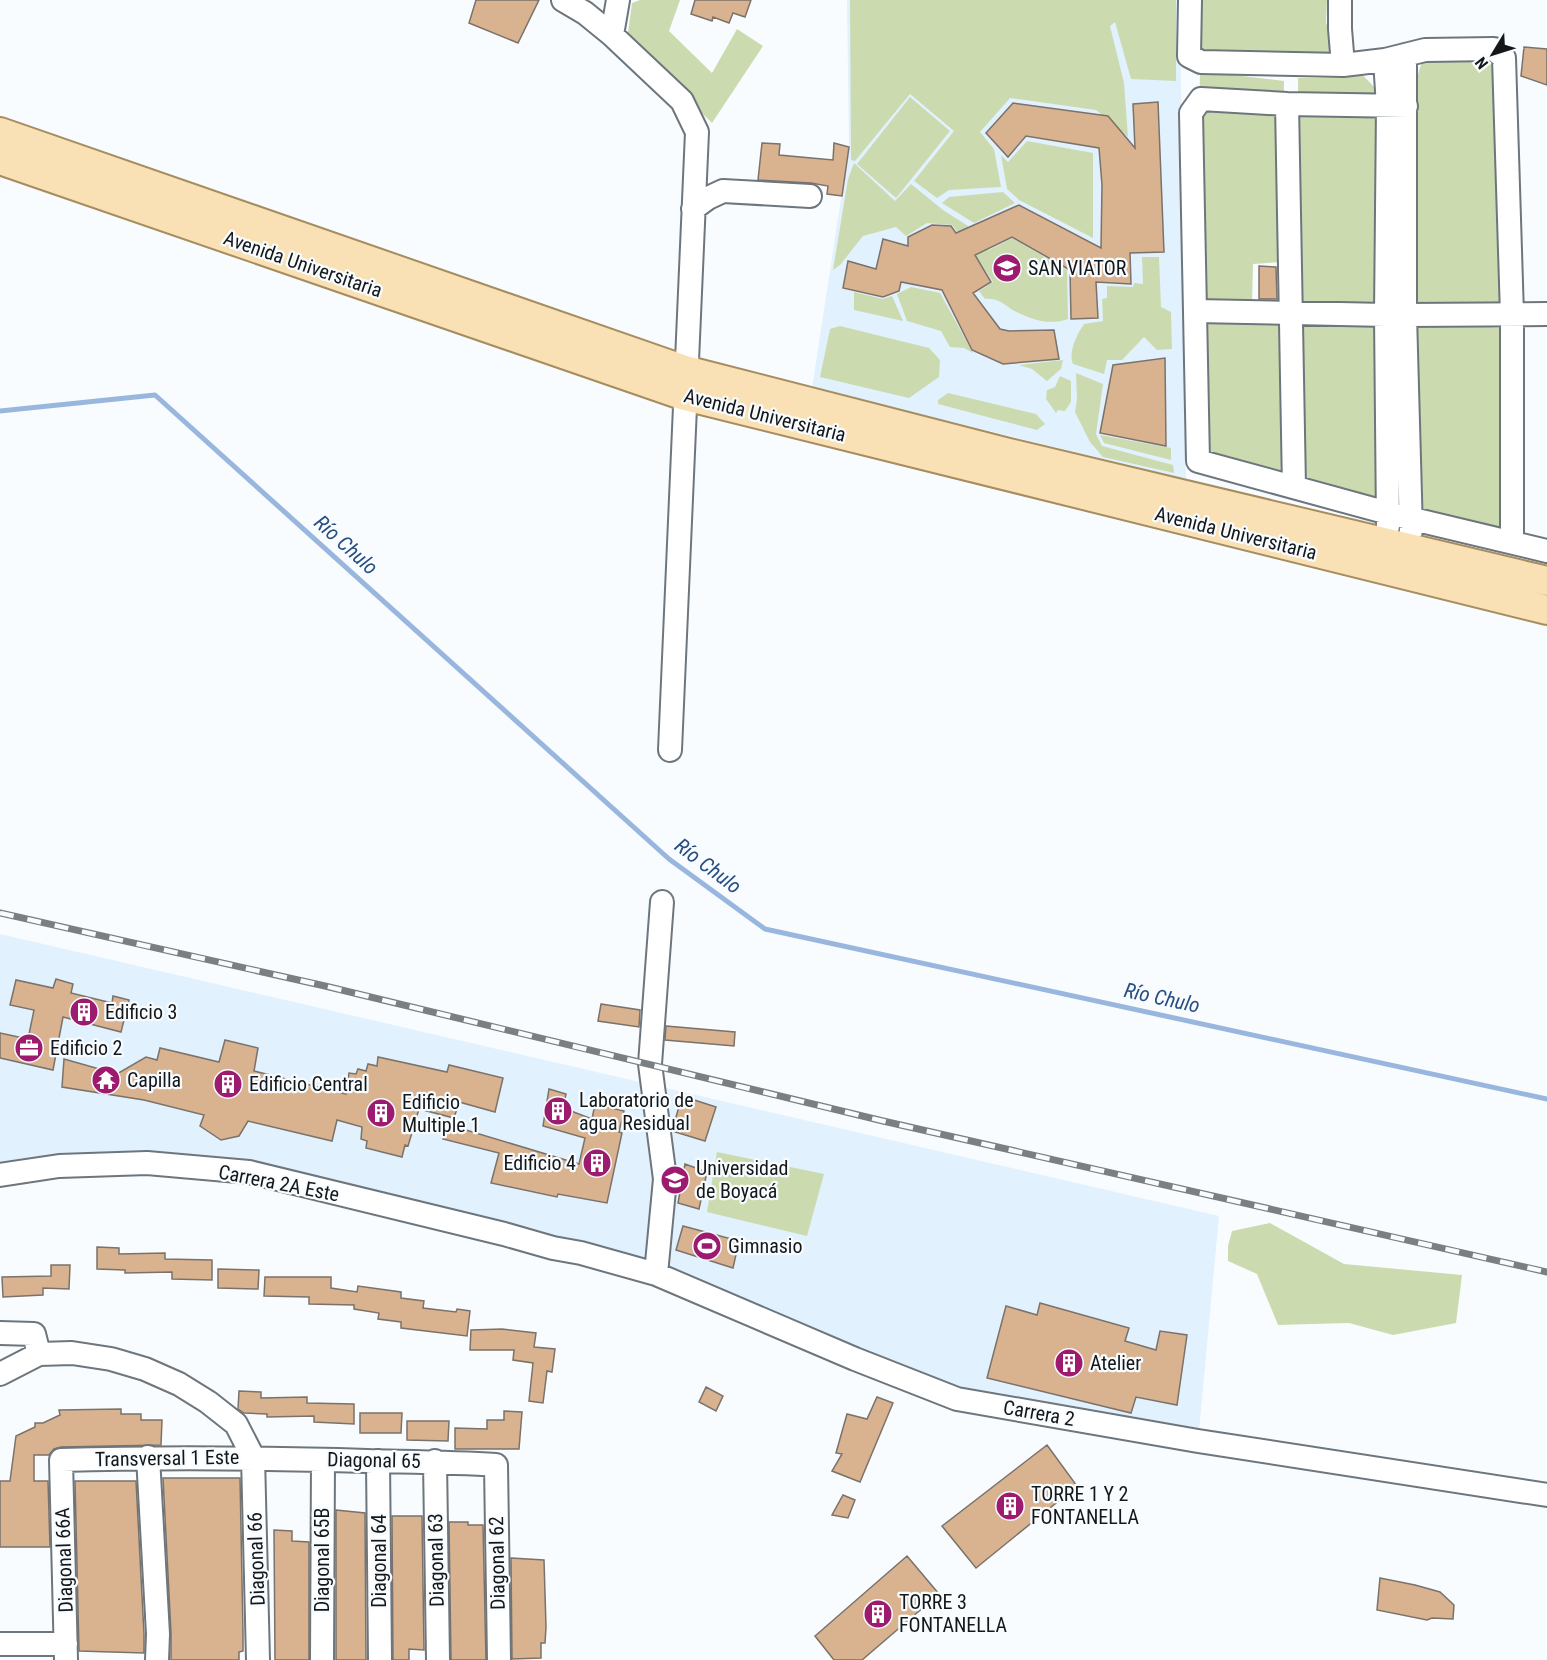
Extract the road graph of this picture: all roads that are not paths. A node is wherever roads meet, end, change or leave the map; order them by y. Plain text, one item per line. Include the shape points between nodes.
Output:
1 (563, 0) edge
2 (618, 0) edge
3 (1190, 0) edge
4 (1340, 0) edge
5 (612, 35) junction
6 (1395, 57) junction
7 (1343, 65) junction
8 (1287, 104) junction
9 (1397, 106) junction
10 (0, 132) edge
11 (0, 160) edge
12 (810, 196) dead end
13 (693, 209) junction
14 (1196, 311) junction
15 (1292, 313) junction
16 (1547, 314) edge
17 (1396, 315) junction
18 (1512, 315) junction
19 (685, 383) junction
20 (1294, 487) junction
21 (1388, 513) junction
22 (1411, 518) junction
23 (1512, 542) junction
24 (1400, 545) junction
25 (1547, 551) edge
26 (1547, 580) edge
27 (1547, 610) edge
28 (670, 750) dead end
29 (662, 902) dead end
30 (0, 1174) edge
31 (554, 1248) joint
32 (656, 1274) junction
33 (0, 1333) edge
34 (39, 1354) junction
35 (0, 1374) edge
36 (148, 1457) junction
37 (253, 1457) junction
38 (61, 1460) joint
39 (323, 1460) junction
40 (378, 1461) junction
41 (435, 1461) junction
42 (495, 1465) joint
43 (1547, 1496) edge
44 (0, 1644) edge
45 (66, 1652) edge
46 (158, 1660) edge
47 (258, 1660) edge
48 (322, 1660) edge
49 (380, 1660) edge
50 (438, 1660) edge
51 (499, 1660) edge

1 - 5 street
2 - 5 street
3 - 7 street via 1190,56 1201,62
4 - 7 street
5 - 13 street via 682,101 697,132
6 - 7 street
6 - 9 street
6 - 18 street via 1425,50 1494,49 1504,58
8 - 9 street
8 - 14 street via 1201,99 1191,113
8 - 15 street
9 - 17 street
10 - 19 main road, Avenida Universitaria
11 - 19 main road, Avenida Universitaria
12 - 13 street via 723,191
13 - 19 street
14 - 15 street
14 - 20 street via 1198,461
15 - 17 street
15 - 20 street
16 - 18 street
17 - 18 street
17 - 21 street
17 - 22 street
18 - 23 street
19 - 24 main road, Avenida Universitaria via 1005,452
19 - 27 main road, Avenida Universitaria
19 - 28 street
20 - 21 street
21 - 22 street
21 - 24 street
22 - 23 street
22 - 24 street
23 - 25 street
24 - 26 main road, Avenida Universitaria
29 - 32 street via 650,1064 665,1179
30 - 31 street, Carrera 2A Este via 59,1166 147,1162 249,1172
31 - 32 street, Carrera 2
32 - 43 street, Carrera 2 via 957,1399
33 - 34 street via 34,1334
34 - 35 street
34 - 37 street, Transversal 1 Este via 72,1353 111,1359 179,1384 236,1424
36 - 37 street, Transversal 1 Este
36 - 38 street, Transversal 1 Este
36 - 46 street
37 - 39 street, Diagonal 65
37 - 47 street, Diagonal 66
38 - 45 street, Diagonal 66A
39 - 40 street, Diagonal 65
39 - 48 street, Diagonal 65B
40 - 41 street, Diagonal 65
40 - 49 street, Diagonal 64
41 - 42 street, Diagonal 65
41 - 50 street, Diagonal 63
42 - 51 street, Diagonal 62
44 - 45 street

